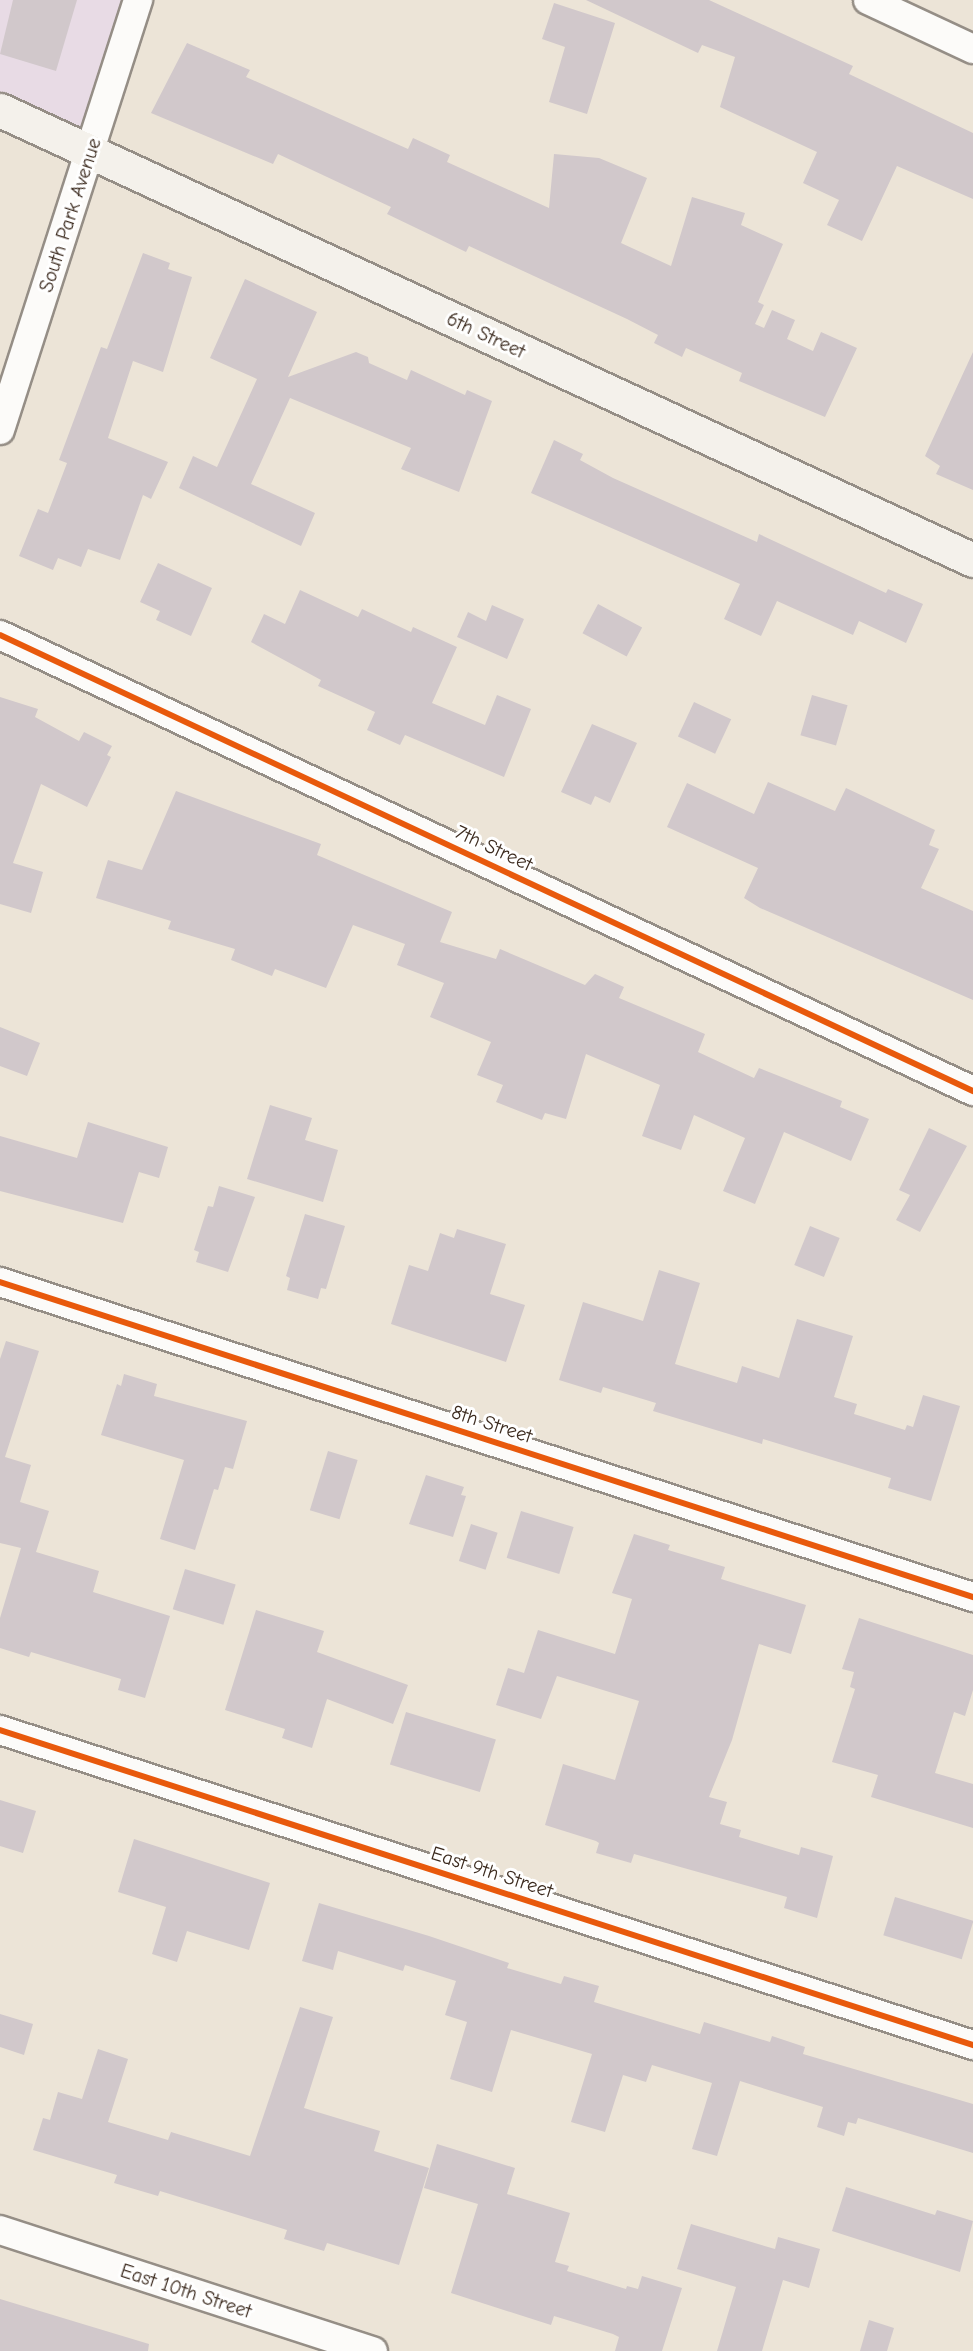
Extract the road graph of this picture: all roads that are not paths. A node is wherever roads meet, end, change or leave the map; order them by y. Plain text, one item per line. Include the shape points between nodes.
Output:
1 (138, 0) edge
2 (868, 0) edge
3 (973, 49) edge
4 (0, 111) edge
5 (91, 153) junction
6 (0, 430) edge
7 (973, 560) edge
8 (0, 635) edge
9 (973, 1091) edge
10 (0, 1282) edge
11 (973, 1597) edge
12 (0, 1730) edge
13 (973, 2045) edge
14 (0, 2230) edge
15 (373, 2351) edge

1 - 5 street, South Park Avenue
2 - 3 street
4 - 5 main road, 6th Street
5 - 6 street, South Park Avenue
5 - 7 main road, 6th Street
8 - 9 street, 7th Street
10 - 11 street, 8th Street
12 - 13 street, East 9th Street
14 - 15 street, East 10th Street

